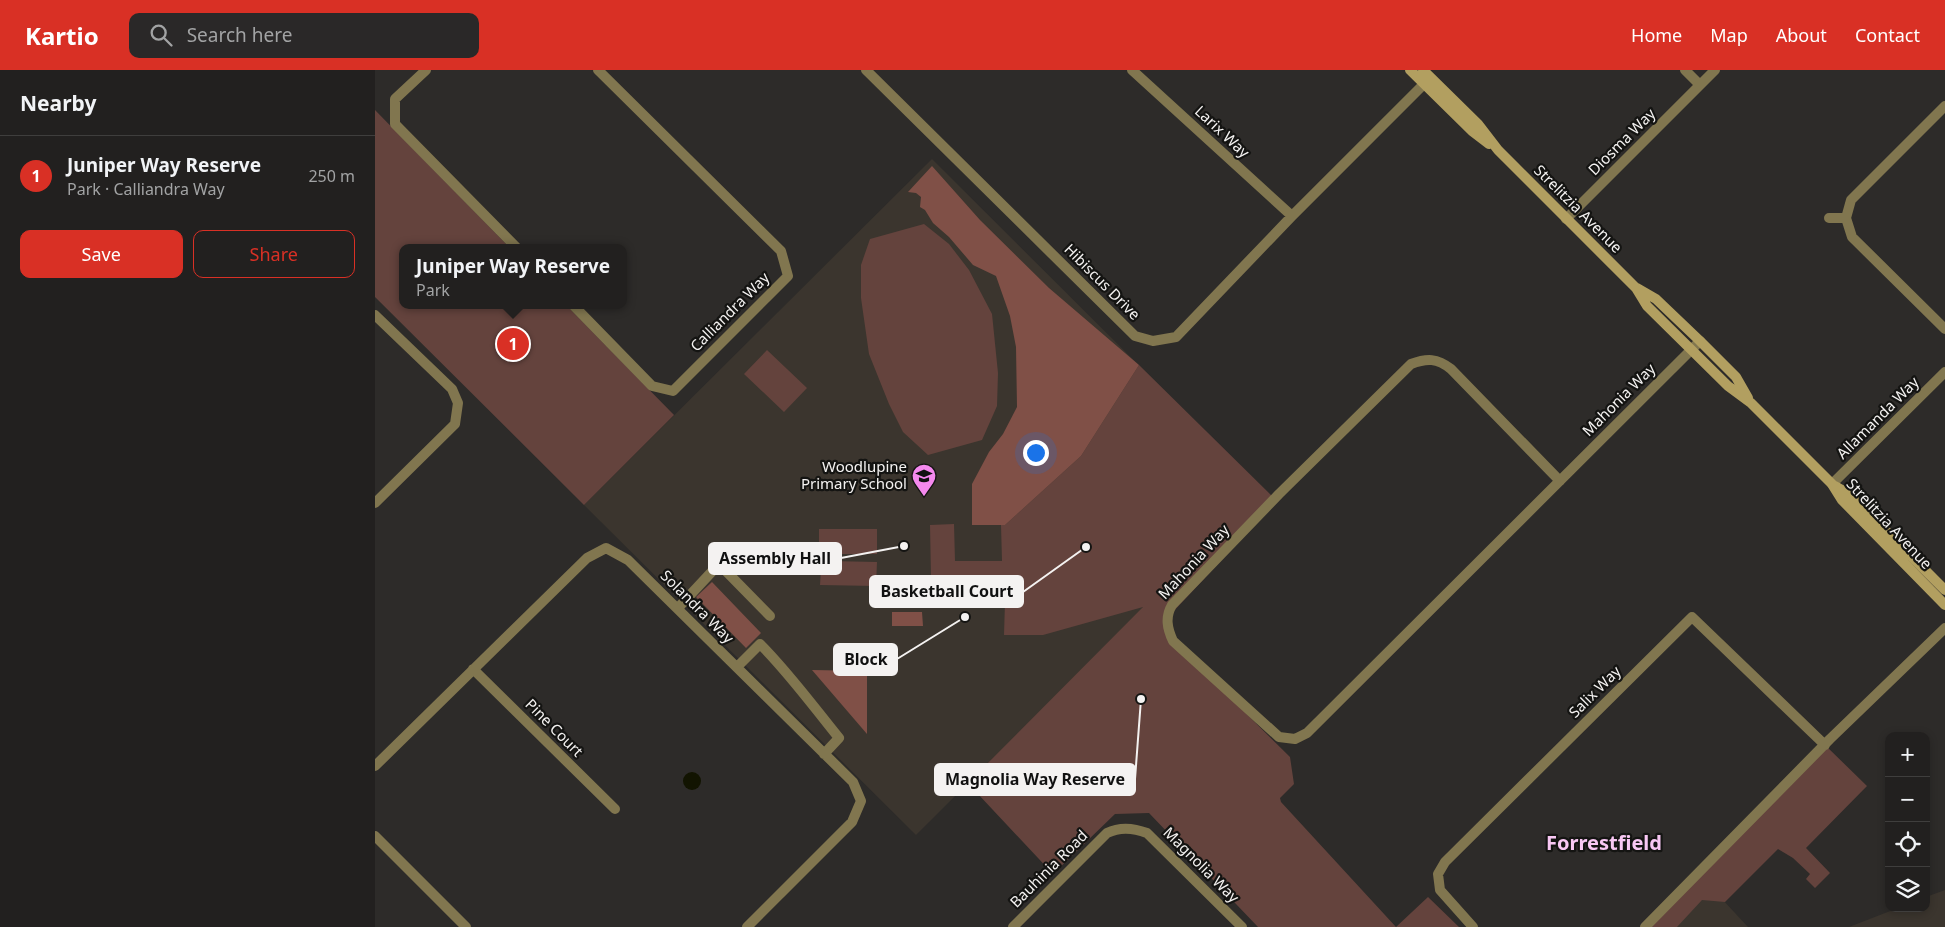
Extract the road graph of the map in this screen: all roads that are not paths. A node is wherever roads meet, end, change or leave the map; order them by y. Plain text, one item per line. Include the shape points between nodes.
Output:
1 (426, 70) edge
2 (598, 70) edge
3 (867, 70) edge
4 (1132, 70) edge
5 (1410, 70) edge
6 (1685, 70) edge
7 (1715, 70) edge
8 (1426, 77) edge
9 (1700, 85) junction
10 (1945, 106) edge
11 (1292, 216) junction
12 (1829, 218) dead end
13 (1846, 218) junction
14 (1566, 219) junction
15 (513, 244) edge
16 (1636, 288) junction
17 (577, 309) edge
18 (375, 315) edge
19 (1945, 329) edge
20 (1700, 341) junction
21 (1691, 350) junction
22 (1945, 372) edge
23 (1751, 403) junction
24 (1560, 481) junction
25 (1832, 484) junction
26 (375, 503) edge
27 (1945, 590) edge
28 (1945, 605) edge
29 (678, 608) junction
30 (770, 616) dead end
31 (1945, 628) edge
32 (737, 667) junction
33 (473, 669) junction
34 (1825, 745) junction
35 (824, 754) junction
36 (375, 766) edge
37 (615, 809) dead end
38 (1107, 833) joint
39 (375, 836) edge
40 (466, 927) edge
41 (747, 927) edge
42 (1013, 927) edge
43 (1242, 927) edge
44 (1473, 927) edge
45 (1645, 927) edge

1 - 15 street via 395,99 395,124
2 - 17 street, Calliandra Way via 781,251 788,276 673,391 653,386
3 - 11 street, Hibiscus Drive via 1135,336 1153,341 1176,337
4 - 11 street, Larix Way
5 - 8 street, Strelitzia Avenue
6 - 9 street
7 - 9 street, Diosma Way
8 - 11 street, Hibiscus Drive
8 - 14 street, Strelitzia Avenue via 1478,124 1498,150
9 - 14 street, Diosma Way
10 - 13 street via 1851,200
12 - 13 street
13 - 19 street via 1852,237
14 - 16 street, Strelitzia Avenue
16 - 20 street, Strelitzia Avenue via 1657,299
16 - 21 street, Strelitzia Avenue via 1647,306
18 - 26 street via 452,389 458,403 455,424
20 - 21 street, Mahonia Way
20 - 23 street, Strelitzia Avenue via 1736,377
21 - 23 street, Strelitzia Avenue
21 - 24 street, Mahonia Way
22 - 25 street, Allamanda Way
23 - 25 street, Strelitzia Avenue
24 - 24 street, Mahonia Way via 1307,732 1295,739 1279,737 1173,641 1169,632 1166,614 1172,604 1411,364 1422,359 1432,359 1451,369
25 - 27 street, Strelitzia Avenue via 1849,494
25 - 28 street, Strelitzia Avenue via 1843,500
29 - 30 street via 719,564
29 - 32 street, Solandra Way
29 - 33 street, Solandra Way via 628,560 606,548 587,558
31 - 34 street
32 - 35 street, Solandra Way
32 - 35 street via 760,644 839,738
33 - 36 street, Solandra Way
33 - 37 street, Pine Court
34 - 44 street, Salix Way via 1692,617 1445,862 1438,874 1440,890
34 - 45 street
35 - 41 street, Solandra Way via 853,782 861,801 853,822
38 - 42 street, Bauhinia Road
38 - 43 street, Magnolia Way via 1126,828 1147,833
39 - 40 street

